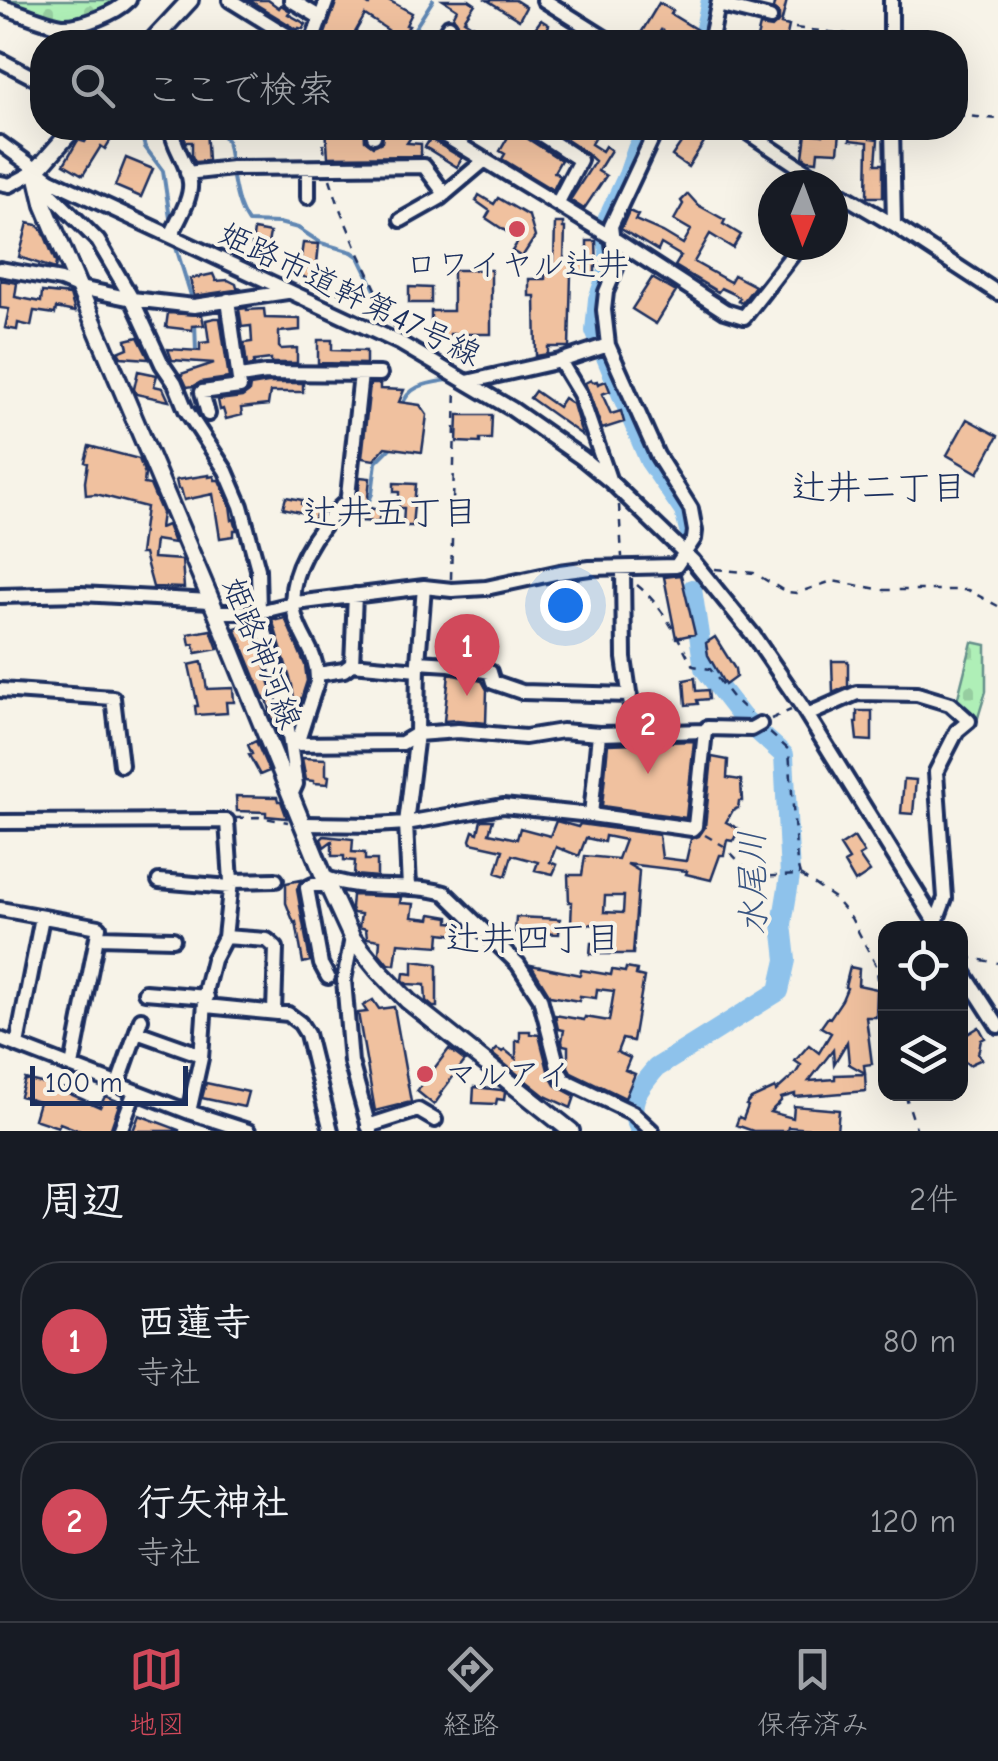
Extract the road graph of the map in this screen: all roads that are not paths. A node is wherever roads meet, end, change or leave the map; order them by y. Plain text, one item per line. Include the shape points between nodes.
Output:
1 (129, 0) edge
2 (190, 0) edge
3 (230, 0) edge
4 (291, 0) edge
5 (327, 0) edge
6 (544, 0) edge
7 (891, 0) edge
8 (718, 3) edge
9 (0, 6) edge
10 (321, 18) junction
11 (770, 18) dead end
12 (162, 30) edge
13 (279, 30) edge
14 (316, 30) edge
15 (590, 30) edge
16 (712, 30) edge
17 (891, 30) edge
18 (0, 60) edge
19 (30, 76) edge
20 (65, 140) edge
21 (173, 140) edge
22 (452, 140) edge
23 (550, 140) edge
24 (652, 140) edge
25 (758, 140) edge
26 (892, 140) edge
27 (0, 143) edge
28 (485, 160) junction
29 (308, 168) junction
30 (801, 170) edge
31 (39, 173) junction
32 (188, 173) junction
33 (0, 184) edge
34 (445, 194) junction
35 (308, 196) dead end
36 (848, 200) edge
37 (556, 204) junction
38 (401, 220) dead end
39 (894, 225) junction
40 (170, 236) junction
41 (611, 237) junction
42 (788, 260) edge
43 (0, 270) edge
44 (80, 288) junction
45 (287, 292) junction
46 (998, 293) edge
47 (132, 298) junction
48 (228, 300) junction
49 (601, 347) junction
50 (560, 361) junction
51 (360, 374) junction
52 (380, 374) dead end
53 (240, 377) junction
54 (462, 378) junction
55 (208, 414) dead end
56 (614, 485) junction
57 (686, 554) junction
58 (623, 569) junction
59 (424, 588) junction
60 (355, 595) junction
61 (0, 596) edge
62 (293, 604) junction
63 (213, 606) junction
64 (258, 612) junction
65 (352, 664) junction
66 (418, 666) junction
67 (318, 674) junction
68 (0, 690) edge
69 (630, 695) junction
70 (804, 710) junction
71 (757, 726) road end
72 (705, 731) junction
73 (417, 734) junction
74 (599, 734) junction
75 (635, 734) junction
76 (294, 744) junction
77 (121, 765) dead end
78 (291, 795) junction
79 (591, 814) junction
80 (0, 822) edge
81 (406, 822) junction
82 (304, 824) junction
83 (276, 880) dead end
84 (159, 881) dead end
85 (326, 881) junction
86 (231, 884) junction
87 (409, 888) junction
88 (0, 909) edge
89 (42, 916) junction
90 (935, 921) edge
91 (938, 921) edge
92 (98, 937) junction
93 (224, 937) junction
94 (352, 938) junction
95 (173, 940) dead end
96 (328, 977) dead end
97 (968, 979) edge
98 (145, 991) dead end
99 (206, 1002) junction
100 (274, 1012) junction
101 (998, 1026) edge
102 (0, 1041) edge
103 (16, 1045) junction
104 (196, 1054) dead end
105 (72, 1066) junction
106 (118, 1084) junction
107 (135, 1091) junction
108 (190, 1112) junction
109 (435, 1120) dead end
110 (229, 1128) edge
111 (369, 1129) edge
112 (120, 1131) edge
113 (248, 1131) edge
114 (331, 1131) edge
115 (571, 1131) edge
116 (652, 1131) edge

1 - 9 street via 92,20 63,26
2 - 12 main road
3 - 13 street
4 - 10 street
5 - 10 street
6 - 15 street
7 - 17 street
8 - 11 street
8 - 16 street
10 - 14 street
18 - 19 street
20 - 31 main road
21 - 32 street
22 - 28 street
23 - 37 street via 580,160
24 - 41 street
25 - 30 street
26 - 39 street
27 - 31 street
28 - 34 street
28 - 37 street
29 - 32 street
29 - 34 street via 424,166
29 - 35 street
31 - 33 street
31 - 40 street, 姫路市道幹第47号線
31 - 44 main road, 姫路神河線 via 44,204
31 - 47 street via 98,241
32 - 40 street via 189,192
34 - 38 street
36 - 39 street
37 - 41 street
39 - 46 street
40 - 45 street, 姫路市道幹第47号線
41 - 42 street via 744,318
41 - 49 street via 616,268 606,292
43 - 44 street
44 - 47 street
44 - 63 main road, 姫路神河線
45 - 48 street
45 - 54 street, 姫路市道幹第47号線
47 - 48 street via 194,306
47 - 64 street via 241,506 258,569
48 - 53 street
49 - 50 street
49 - 57 street via 691,509 694,539
50 - 54 street
50 - 56 street via 580,394
51 - 52 street
51 - 53 street
51 - 62 street via 347,501 324,523 296,572
53 - 55 street via 240,387 202,392
54 - 56 street, 姫路市道幹第47号線 via 556,438
56 - 57 street, 姫路市道幹第47号線
57 - 58 street via 670,568
57 - 70 street, 姫路市道幹第47号線
58 - 59 street via 560,572 486,588
58 - 69 street
59 - 60 street
59 - 66 street
60 - 62 street
60 - 65 street
61 - 63 street via 82,594
62 - 64 street
62 - 67 street
63 - 64 street
63 - 78 main road, 姫路神河線
64 - 76 street
65 - 66 street
65 - 67 street
66 - 69 street via 490,672 493,682 522,692
66 - 73 street
67 - 76 street
68 - 77 street via 114,698
69 - 75 street
70 - 90 street, 姫路市道幹第47号線
70 - 91 street via 857,693 916,694 950,704 969,721 936,772 945,898
71 - 72 street
72 - 75 street
72 - 79 street via 696,826
73 - 74 street
73 - 76 street via 402,743
73 - 81 street
74 - 75 street
74 - 79 street
76 - 78 street
78 - 82 main road, 姫路神河線
79 - 81 street via 503,806
80 - 86 street via 227,821
81 - 82 street
81 - 87 street
82 - 85 main road, 姫路神河線
83 - 86 street
84 - 86 street
85 - 87 street
85 - 94 main road, 姫路神河線
85 - 96 street via 307,888
86 - 93 street
87 - 116 street via 445,893 518,964 540,998 564,1080 633,1113
88 - 89 street
89 - 92 street via 100,927
89 - 103 street
92 - 95 street
92 - 105 street
93 - 99 street
93 - 100 street via 267,940 276,948
94 - 111 street via 344,980 351,1062
94 - 115 main road, 姫路神河線 via 408,1001
97 - 101 street
98 - 99 street
99 - 100 street
99 - 108 street
100 - 114 street via 288,1014 307,1034
102 - 103 street
103 - 105 street
104 - 106 street via 139,1026
105 - 106 street
106 - 107 street
107 - 108 street
107 - 112 street
108 - 110 street
109 - 111 street via 418,1110
110 - 113 street

